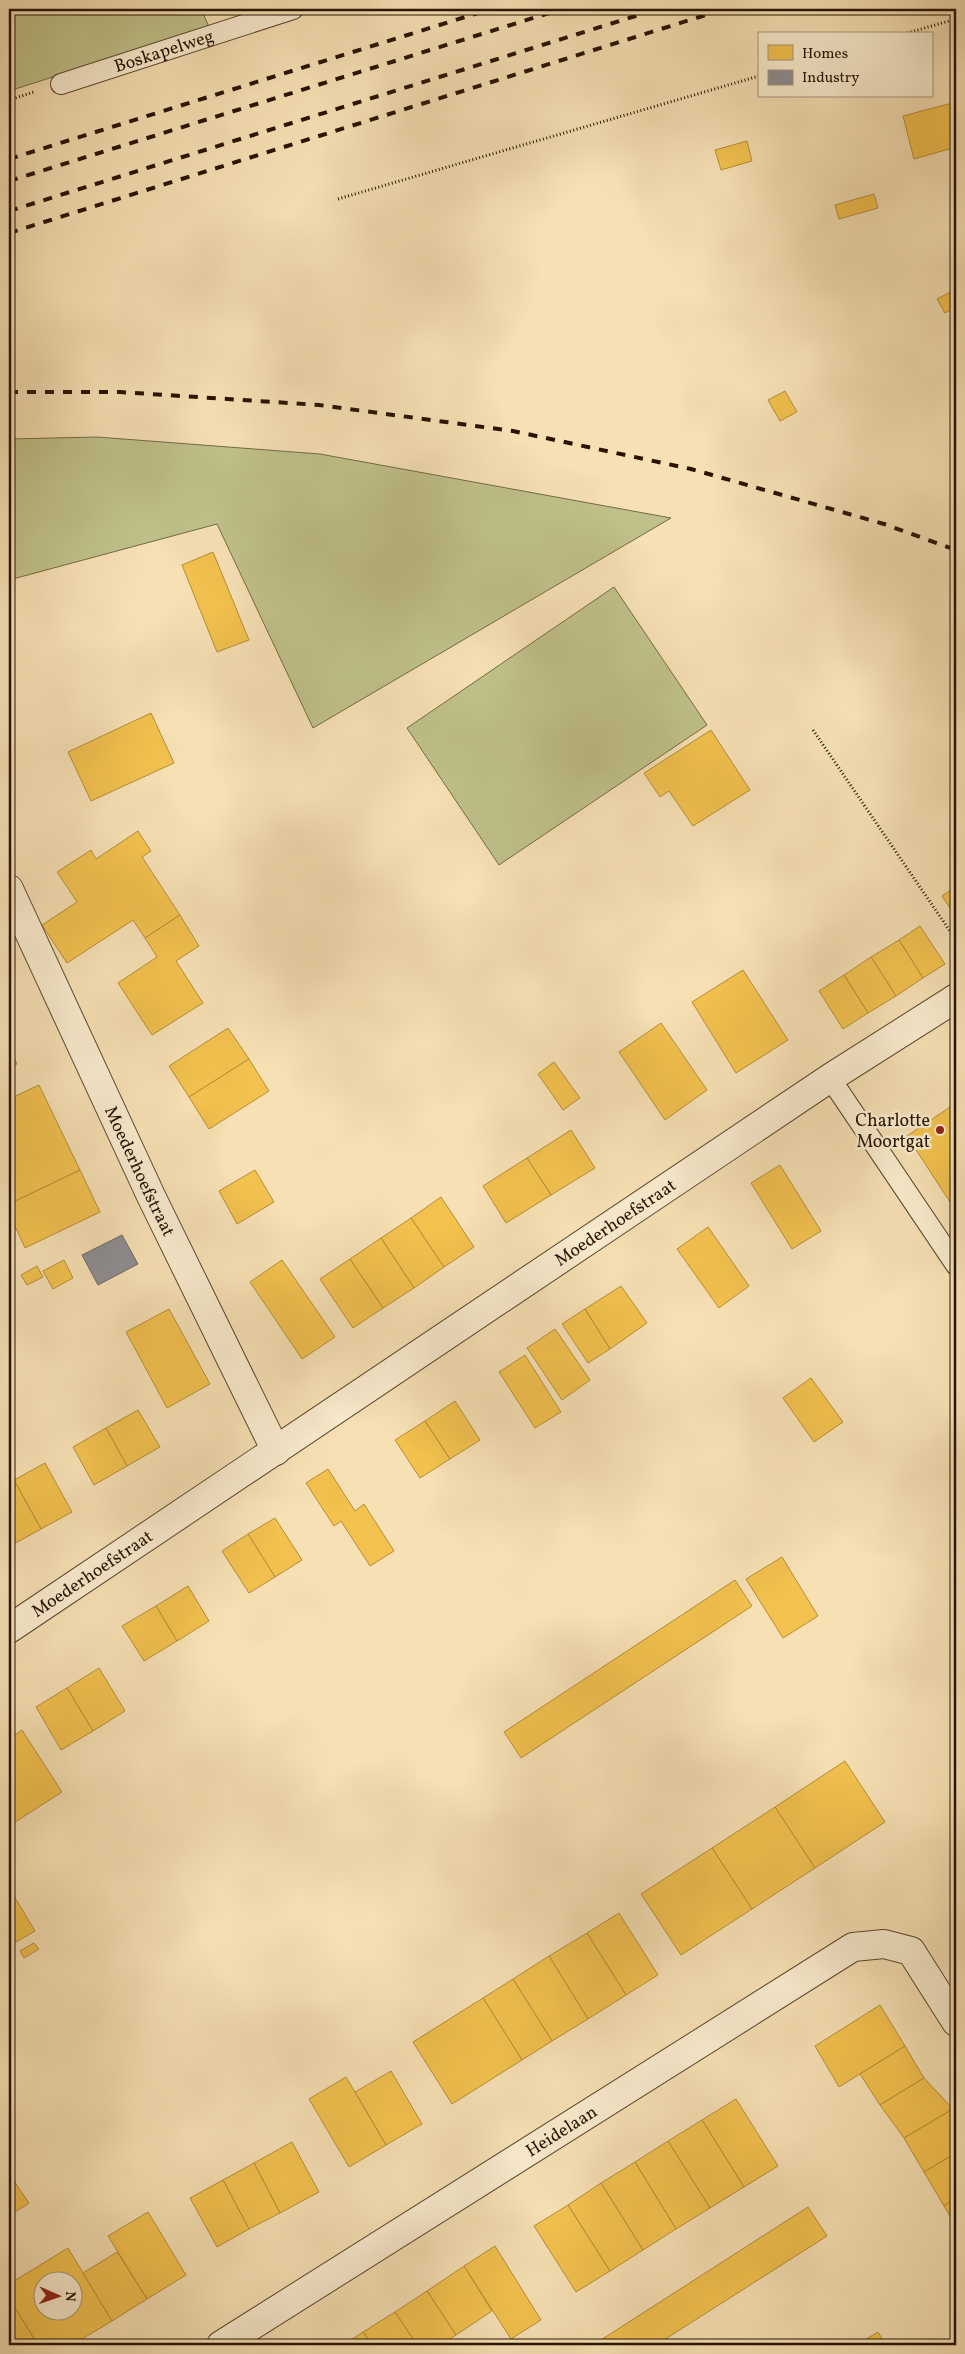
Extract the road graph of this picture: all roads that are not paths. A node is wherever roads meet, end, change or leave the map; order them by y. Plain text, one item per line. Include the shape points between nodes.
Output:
1 (293, 9) edge
2 (61, 84) dead end
3 (9, 889) edge
4 (956, 998) edge
5 (830, 1078) junction
6 (956, 1265) edge
7 (276, 1451) junction
8 (9, 1629) edge
9 (956, 2022) edge
10 (221, 2345) edge

1 - 2 lane, Boskapelweg
3 - 7 street, Moederhoefstraat via 151,1196
4 - 5 street, Moederhoefstraat
5 - 6 lane
5 - 7 street, Moederhoefstraat
7 - 8 street, Moederhoefstraat
9 - 10 street, Heidelaan via 912,1951 884,1944 853,1947

